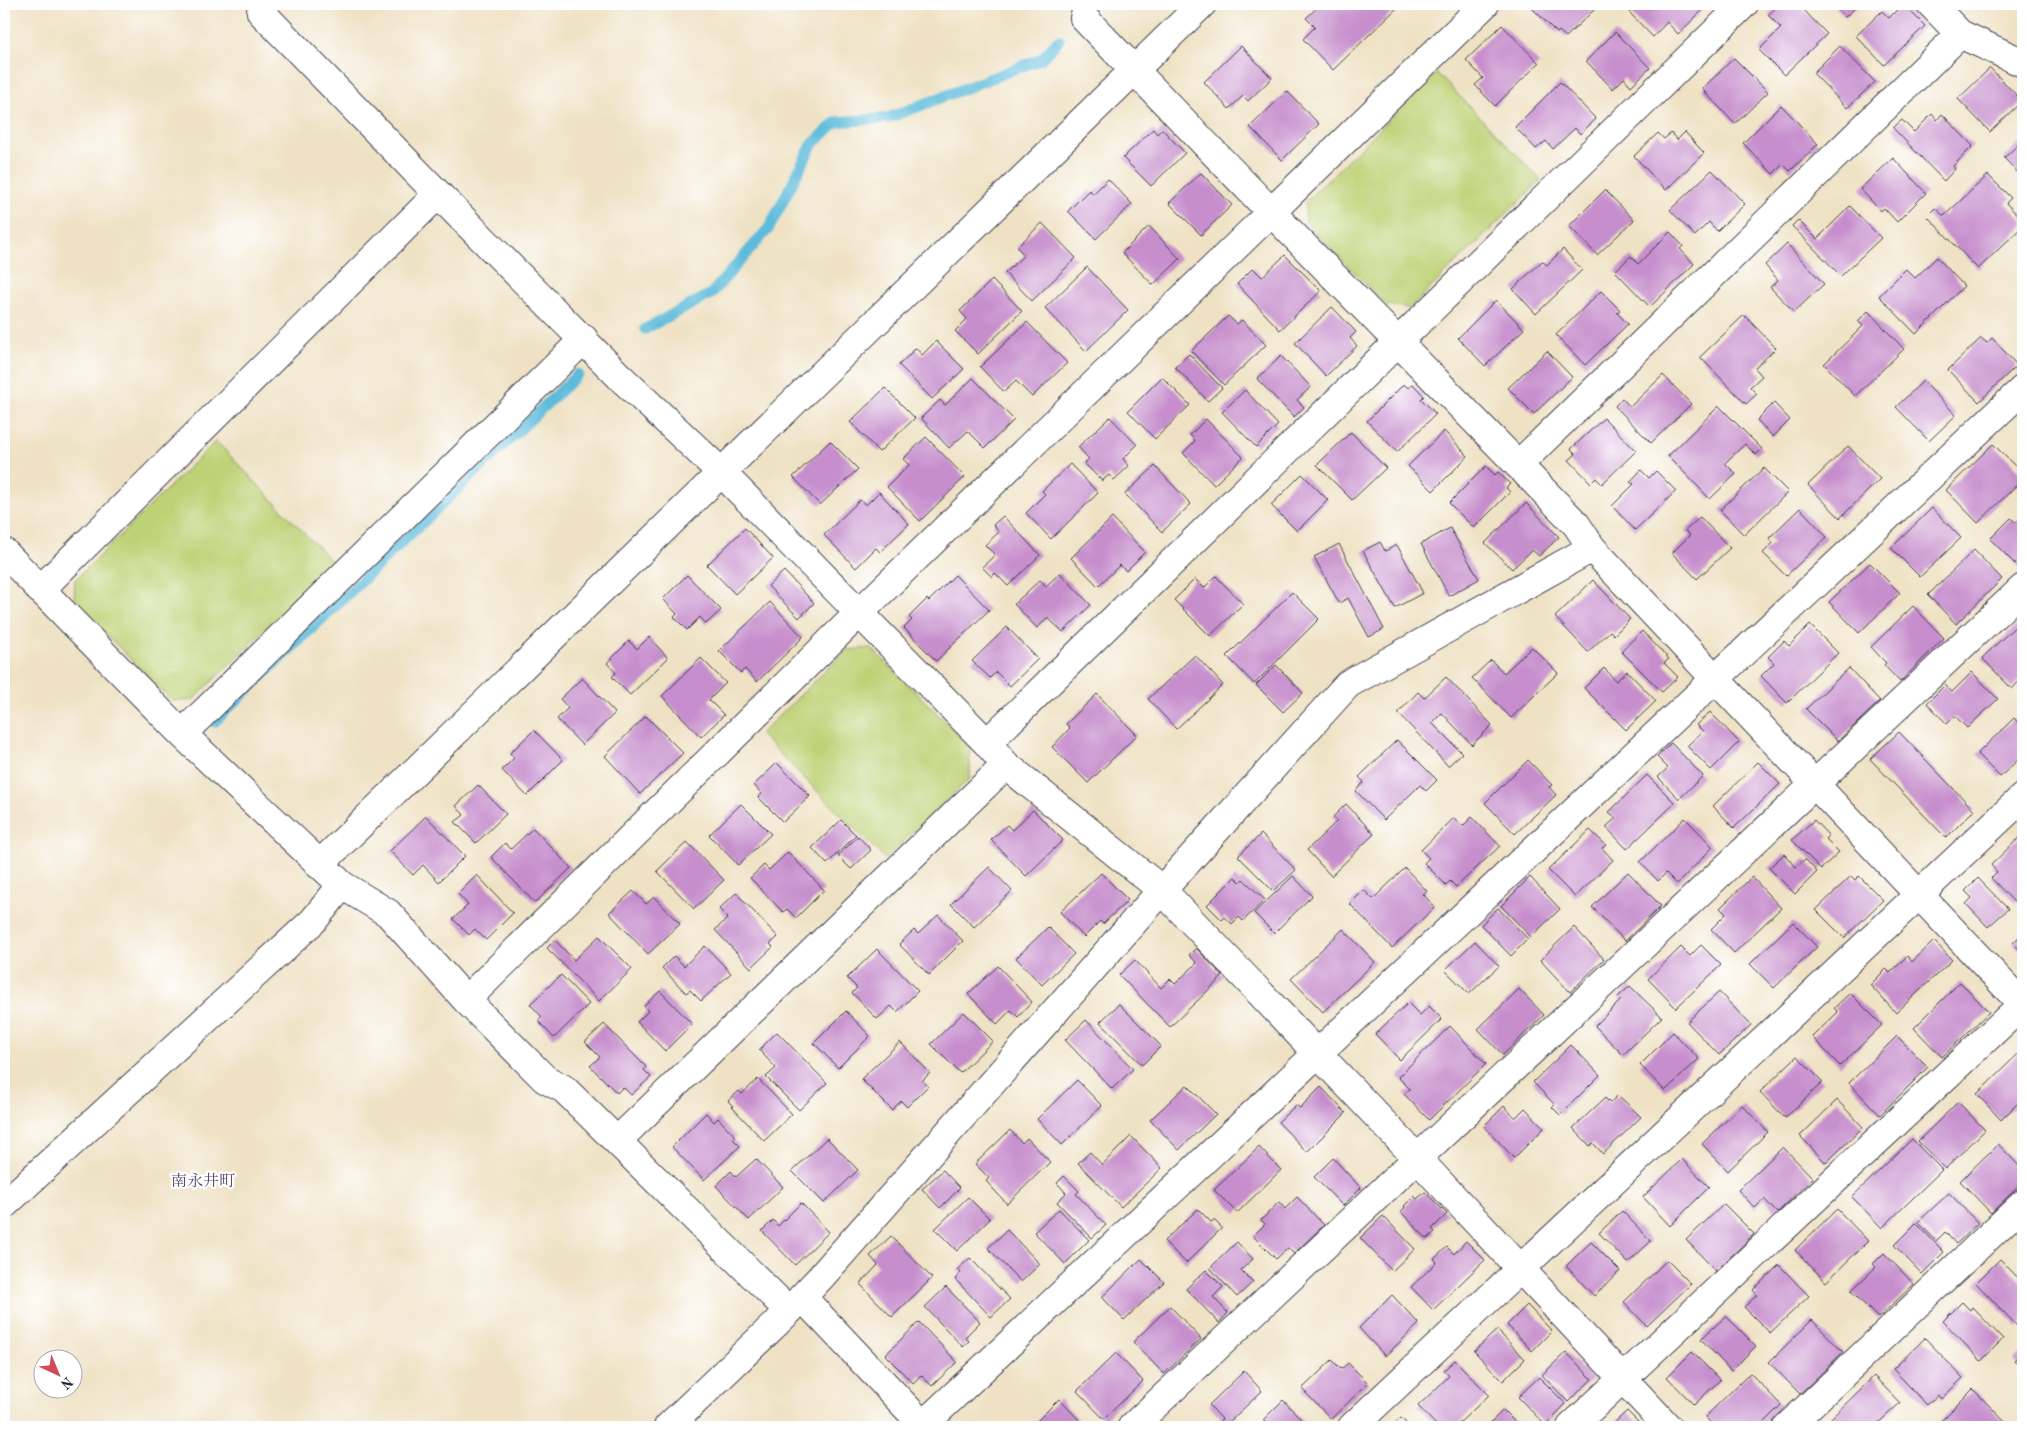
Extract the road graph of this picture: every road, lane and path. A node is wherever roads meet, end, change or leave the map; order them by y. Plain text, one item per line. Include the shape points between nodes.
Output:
1 (1202, 4) edge
2 (1485, 4) edge
3 (1744, 4) edge
4 (1932, 4) edge
5 (261, 12) dead end
6 (1084, 18) dead end
7 (1960, 34) junction
8 (2023, 63) edge
9 (1134, 70) junction
10 (438, 194) junction
11 (1271, 212) junction
12 (584, 339) junction
13 (1399, 342) junction
14 (2023, 389) edge
15 (1518, 465) junction
16 (722, 473) junction
17 (1592, 548) junction
18 (4, 552) edge
19 (2023, 588) edge
20 (40, 590) junction
21 (858, 614) junction
22 (1716, 678) junction
23 (182, 734) junction
24 (987, 743) junction
25 (1006, 764) junction
26 (1814, 784) junction
27 (2023, 797) edge
28 (319, 865) junction
29 (342, 885) junction
30 (1162, 890) junction
31 (1920, 894) junction
32 (466, 1000) junction
33 (2023, 1004) edge
34 (1318, 1053) junction
35 (617, 1141) junction
36 (1417, 1158) junction
37 (2023, 1204) edge
38 (4, 1205) edge
39 (1521, 1269) junction
40 (795, 1304) junction
41 (1622, 1379) junction
42 (924, 1426) edge
43 (668, 1427) edge
44 (1132, 1427) edge
45 (1352, 1427) edge
46 (1571, 1427) edge
47 (1668, 1427) edge
48 (1787, 1427) edge

1 - 9 street
2 - 11 street
3 - 13 street
4 - 7 street
5 - 10 street
6 - 9 street
7 - 8 street
7 - 15 street
9 - 11 street
9 - 16 street
10 - 12 street
10 - 20 street
11 - 13 street
11 - 21 street
12 - 16 street
12 - 23 street
13 - 15 street
13 - 24 street
14 - 22 street
15 - 17 street via 1576,524
16 - 21 street
16 - 28 street
17 - 22 street
17 - 30 street via 1348,684
18 - 20 street
19 - 26 street
20 - 23 street
21 - 24 street
21 - 32 street
22 - 26 street
22 - 34 street
23 - 28 street
24 - 25 street
25 - 30 street
25 - 35 street
26 - 31 street
26 - 36 street
27 - 31 street
28 - 29 street
29 - 32 street via 388,913
29 - 38 street via 313,920
30 - 34 street
30 - 40 street
31 - 33 street
31 - 39 street
32 - 35 street via 544,1079 564,1089
33 - 41 street
34 - 36 street
34 - 42 street
35 - 40 street
36 - 39 street
36 - 44 street
37 - 48 street
39 - 41 street
39 - 45 street
40 - 42 street
40 - 43 street
41 - 46 street
41 - 47 street

